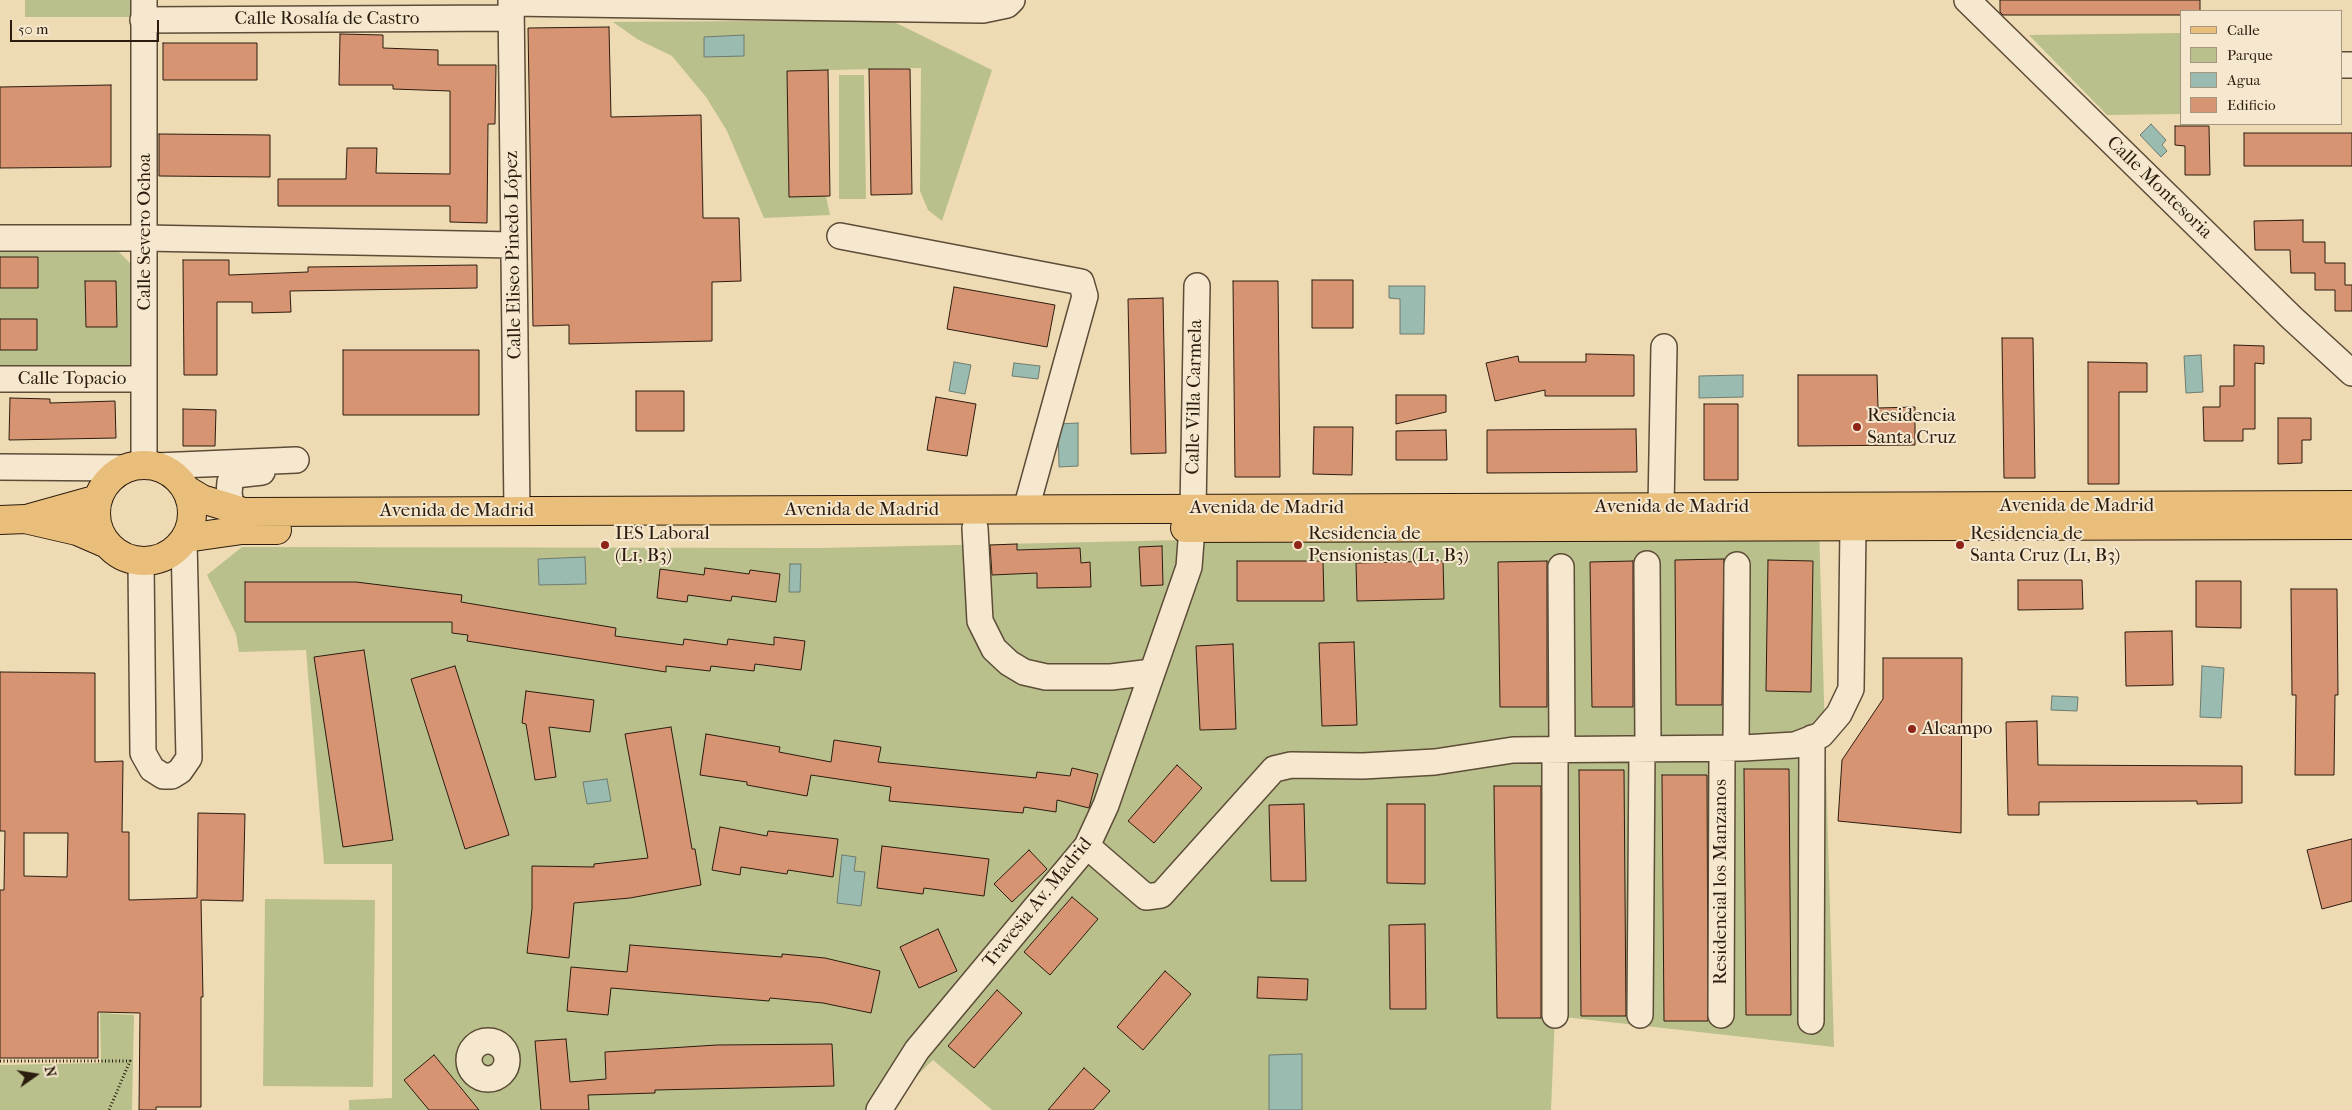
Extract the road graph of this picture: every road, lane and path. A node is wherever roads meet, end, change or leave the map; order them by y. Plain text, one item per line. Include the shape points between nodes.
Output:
1 (1012, 0) edge
2 (1967, 0) edge
3 (511, 7) edge
4 (144, 10) edge
5 (840, 236) dead end
6 (0, 238) edge
7 (145, 238) junction
8 (514, 245) junction
9 (1197, 286) dead end
10 (1664, 347) dead end
11 (2352, 373) edge
12 (0, 379) edge
13 (144, 379) junction
14 (143, 466) junction
15 (0, 467) edge
16 (187, 490) junction
17 (98, 499) junction
18 (2352, 505) edge
19 (1661, 507) junction
20 (232, 508) junction
21 (1026, 509) junction
22 (517, 511) junction
23 (1193, 518) junction
24 (13, 520) edge
25 (2352, 525) edge
26 (1853, 526) junction
27 (975, 528) junction
28 (185, 539) junction
29 (107, 544) junction
30 (141, 562) junction
31 (1646, 564) dead end
32 (1737, 566) dead end
33 (1561, 567) dead end
34 (1152, 672) junction
35 (1812, 738) junction
36 (1729, 748) junction
37 (1558, 749) junction
38 (1645, 749) junction
39 (1087, 846) junction
40 (1640, 1015) dead end
41 (1720, 1015) dead end
42 (1555, 1016) dead end
43 (1811, 1021) dead end
44 (0, 1061) edge
45 (109, 1110) edge
46 (879, 1110) edge

1 - 3 street, Calle Rosalía de Castro via 1007,5 983,10
2 - 11 street, Calle Montesoria
3 - 4 street, Calle Rosalía de Castro
3 - 8 street, Calle Eliseo Pinedo López
4 - 7 street, Calle Severo Ochoa
5 - 21 street via 1081,282 1085,296
6 - 7 street
7 - 8 street
7 - 13 street, Calle Severo Ochoa
8 - 22 street, Calle Eliseo Pinedo López
9 - 23 street, Calle Villa Carmela
10 - 19 street
12 - 13 street, Calle Topacio
13 - 14 street, Calle Severo Ochoa
14 - 15 street
14 - 16 main road via 179,480
14 - 17 main road via 115,475 104,486
14 - 20 street via 296,465 236,475 230,482
16 - 20 main road, Avenida de Madrid via 202,499
16 - 28 main road via 192,522
17 - 24 main road
17 - 29 main road via 99,530
18 - 19 main road, Avenida de Madrid
19 - 23 main road, Avenida de Madrid
20 - 22 main road, Avenida de Madrid via 244,512
21 - 22 main road, Avenida de Madrid
21 - 23 main road, Avenida de Madrid
23 - 26 main road, Avenida de Madrid
23 - 27 main road, Avenida de Madrid
23 - 34 street, Travesia Av. Madrid via 1189,567
24 - 29 main road via 77,531
25 - 26 main road, Avenida de Madrid
26 - 35 street via 1851,689 1839,714 1821,735
27 - 28 main road, Avenida de Madrid via 242,530
27 - 34 street via 980,621 994,648 1010,663 1024,672 1046,677 1111,677
28 - 30 main road via 167,556
28 - 30 street via 189,758 172,776 163,776 152,770 142,753
29 - 30 main road via 128,559
31 - 38 street
32 - 36 street, Residencial los Manzanos
33 - 37 street
34 - 39 street, Travesia Av. Madrid via 1106,805
35 - 36 street via 1795,745
35 - 43 street
36 - 38 street
36 - 41 street, Residencial los Manzanos
37 - 38 street
37 - 39 street via 1513,750 1435,762 1291,765 1274,769 1161,895 1146,897
37 - 42 street
38 - 40 street
39 - 46 street, Travesia Av. Madrid via 917,1050
44 - 45 path via 130,1061

